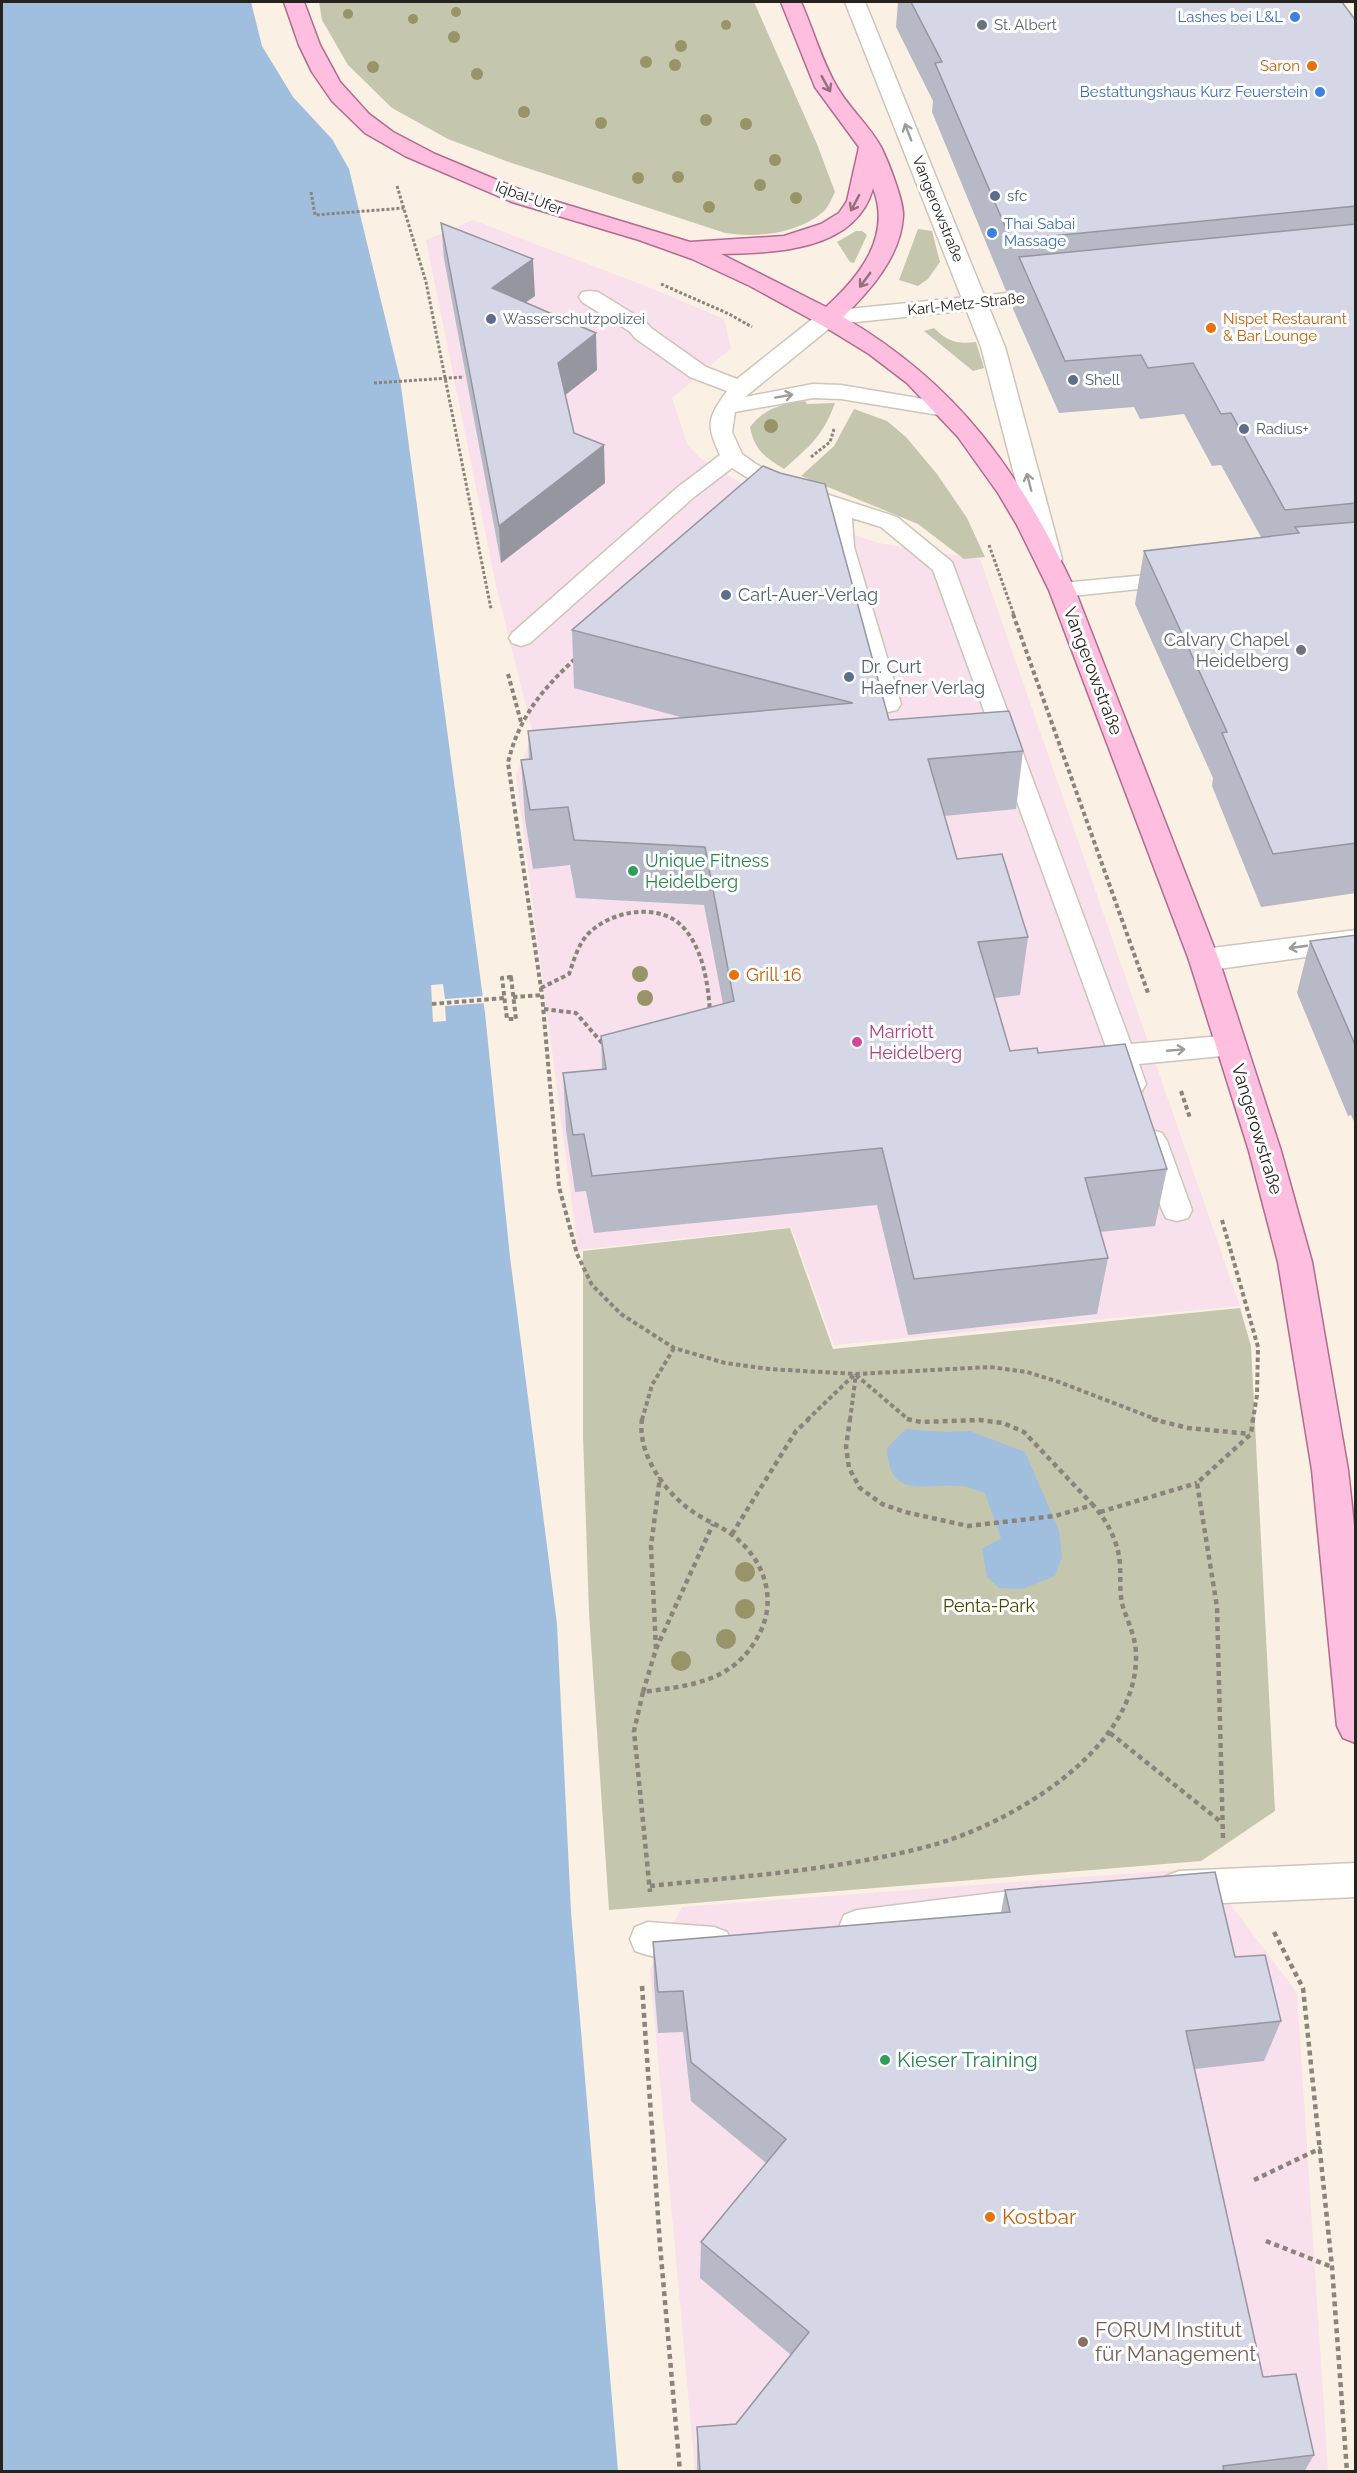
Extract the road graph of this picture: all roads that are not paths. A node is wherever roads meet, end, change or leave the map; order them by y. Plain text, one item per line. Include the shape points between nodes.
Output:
1 (294, 2) edge
2 (790, 2) edge
3 (855, 2) edge
4 (870, 147) junction
5 (686, 248) junction
6 (1084, 292) edge
7 (590, 297) dead end
8 (977, 303) junction
9 (828, 318) junction
10 (733, 397) junction
11 (945, 409) junction
12 (732, 457) junction
13 (840, 506) junction
14 (1049, 559) junction
15 (1203, 577) edge
16 (1062, 590) junction
17 (521, 638) dead end
18 (888, 704) dead end
19 (1356, 940) edge
20 (1204, 960) junction
21 (1232, 1045) junction
22 (1121, 1055) junction
23 (1177, 1210) dead end
24 (1356, 1726) edge
25 (1356, 1880) edge
26 (1146, 1892) edge
27 (1074, 1900) edge
28 (825, 1931) edge
29 (648, 1939) dead end
30 (741, 1941) edge

1 - 5 main road, Iqbal-Ufer via 325,78 351,110 382,134 424,157 529,201
2 -> 4 main road via 826,87
8 -> 3 main road, Vangerowstraße
4 -> 5 main road via 858,201 847,217 829,230 766,245
4 -> 9 main road via 891,206 886,242 857,291
5 - 9 main road, Iqbal-Ufer
6 - 8 main road, Karl-Metz-Straße
7 - 10 lane via 637,326
8 - 9 main road, Karl-Metz-Straße
14 -> 8 main road, Vangerowstraße via 993,347
9 - 10 lane
9 - 11 main road, Vangerowstraße via 888,356
10 -> 11 lane via 841,392
10 - 12 lane via 721,432
11 - 14 main road, Vangerowstraße via 989,459
12 - 13 lane via 775,485
12 - 17 lane via 686,492
13 - 18 lane via 842,547
13 - 22 lane via 889,522 944,567
14 - 16 main road, Vangerowstraße
15 - 16 lane
16 - 20 main road, Vangerowstraße
19 -> 20 main road
20 - 21 main road, Vangerowstraße
22 -> 21 lane
21 - 24 main road, Vangerowstraße via 1295,1262 1330,1470
22 - 23 lane
25 - 26 lane
27 - 28 lane
29 - 30 lane via 717,1944

